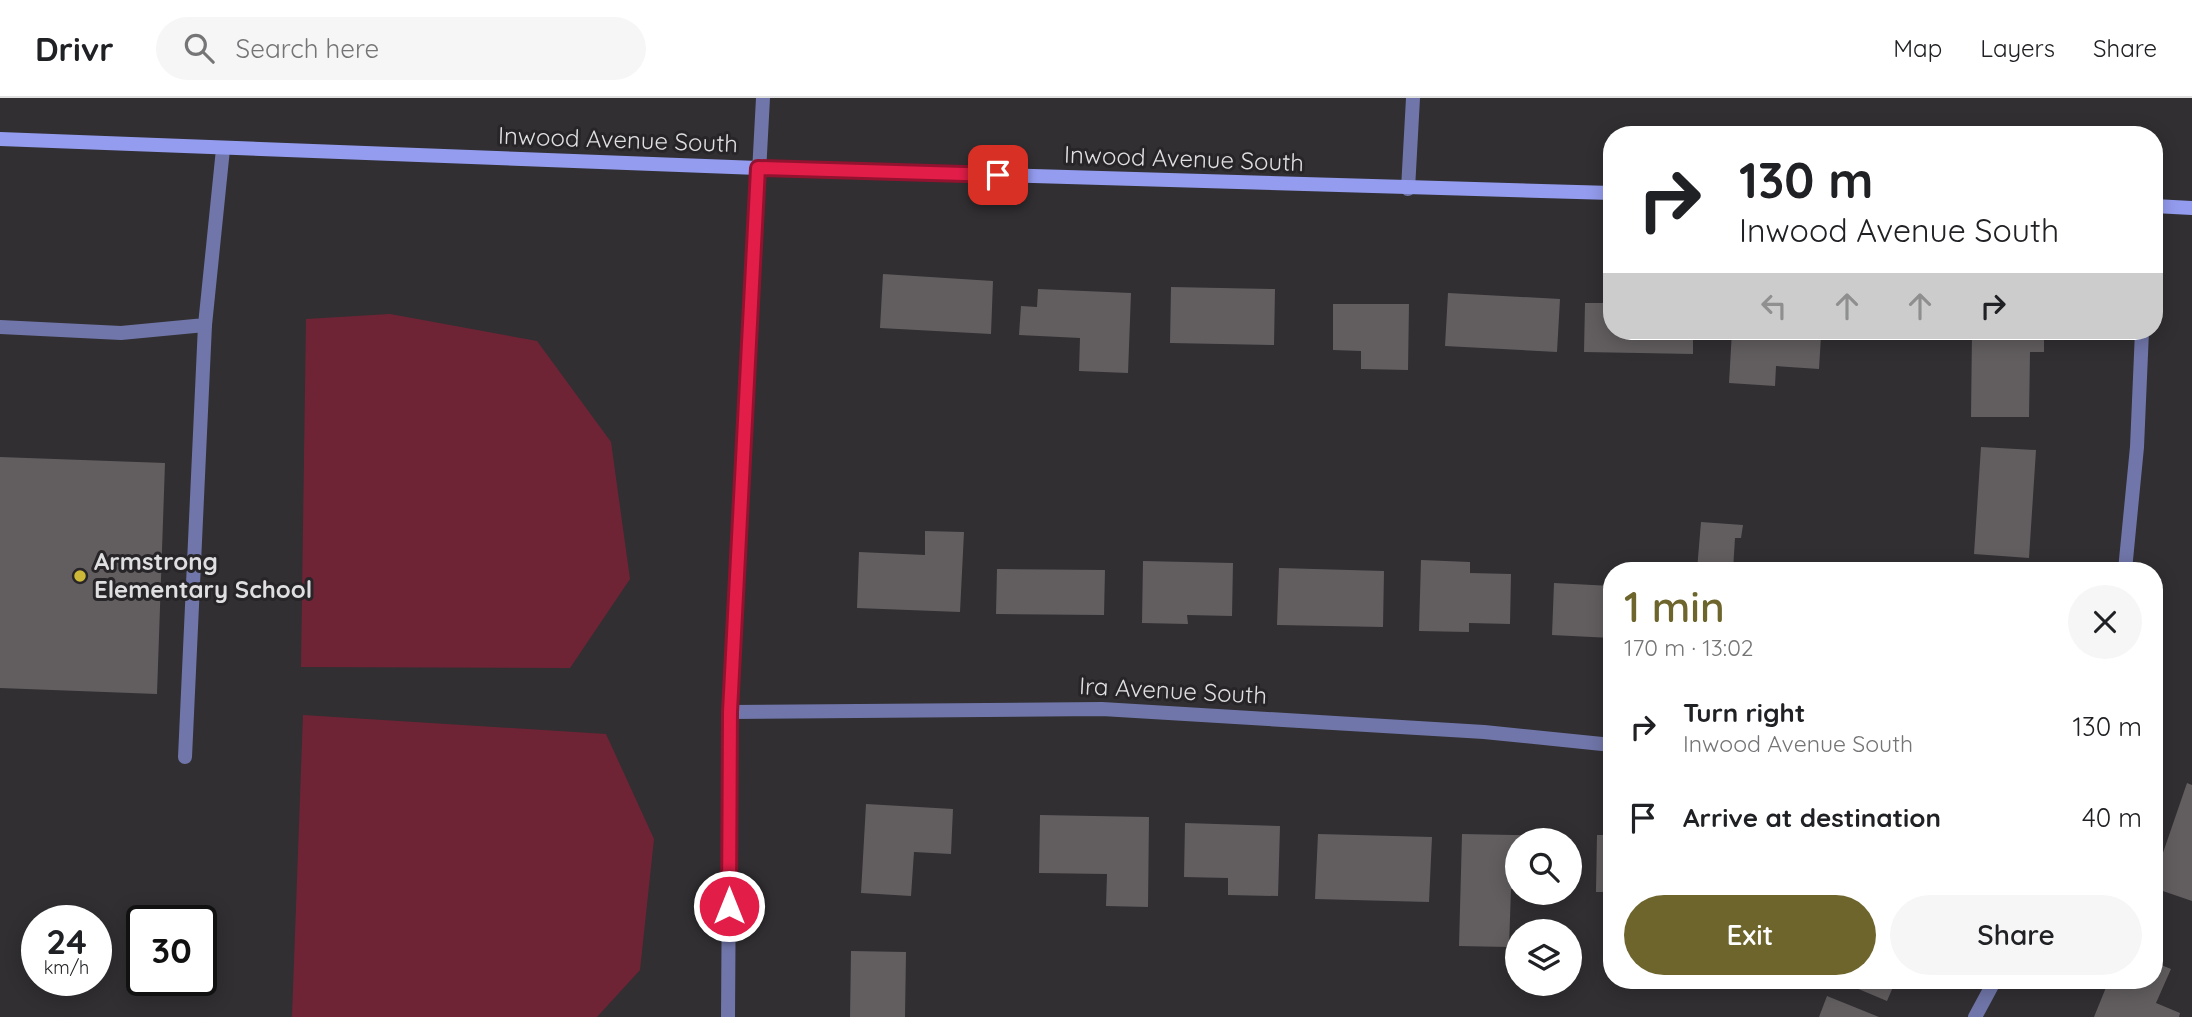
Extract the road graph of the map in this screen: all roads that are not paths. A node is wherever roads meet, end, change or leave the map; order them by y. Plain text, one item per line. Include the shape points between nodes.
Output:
1 (763, 98) edge
2 (1413, 98) edge
3 (0, 139) edge
4 (223, 149) junction
5 (758, 168) junction
6 (1408, 189) junction
7 (1603, 193) edge
8 (2163, 206) edge
9 (2192, 208) edge
10 (205, 325) junction
11 (0, 327) edge
12 (2142, 340) edge
13 (2125, 562) edge
14 (730, 712) junction
15 (1603, 744) edge
16 (185, 757) dead end
17 (1990, 989) edge
18 (728, 1017) edge
19 (1975, 1017) edge

1 - 5 street
2 - 6 street
3 - 4 street, Inwood Avenue South
4 - 5 street, Inwood Avenue South
4 - 10 street
5 - 6 street, Inwood Avenue South
5 - 14 street
6 - 7 street, Inwood Avenue South
8 - 9 street
10 - 11 street via 121,333
10 - 16 street
12 - 13 street
14 - 15 street, Ira Avenue South via 1102,709 1484,732
14 - 18 street
17 - 19 street

